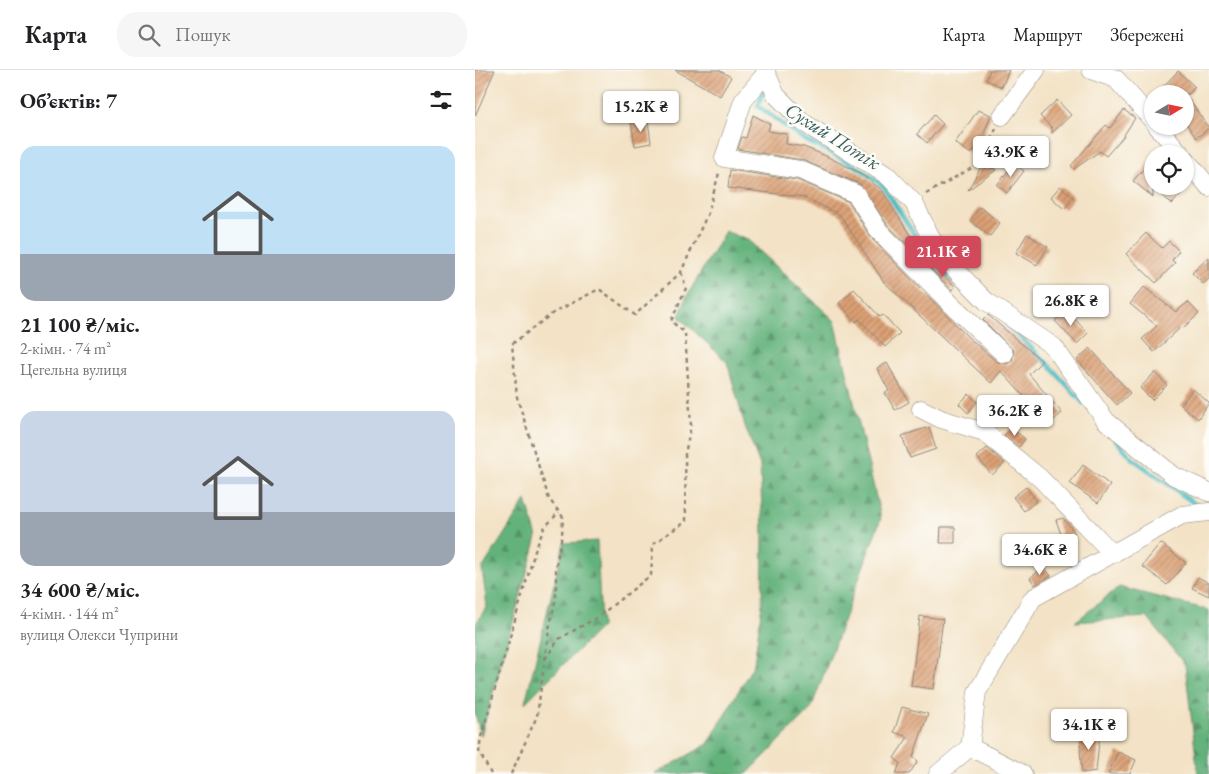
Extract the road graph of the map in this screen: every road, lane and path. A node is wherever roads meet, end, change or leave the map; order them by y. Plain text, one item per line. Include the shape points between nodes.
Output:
1 (1036, 70) edge
2 (1091, 70) edge
3 (763, 74) edge
4 (1123, 74) edge
5 (1144, 107) edge
6 (1002, 116) joint
7 (1165, 135) edge
8 (1173, 145) edge
9 (724, 158) junction
10 (1194, 170) edge
11 (1209, 187) edge
12 (914, 204) junction
13 (681, 272) junction
14 (1004, 354) dead end
15 (921, 409) dead end
16 (1209, 492) edge
17 (559, 512) junction
18 (1209, 512) edge
19 (1113, 554) junction
20 (545, 660) junction
21 (970, 747) junction
22 (491, 774) edge
23 (511, 774) edge
24 (938, 774) edge
25 (1023, 774) edge

1 - 6 street
2 - 4 street
3 - 9 street via 743,101
3 - 12 street via 775,95 804,123 888,176
4 - 5 street
6 - 12 path via 977,165 922,196
7 - 8 street
9 - 13 path via 708,213
9 - 14 street via 801,170 856,194 879,231
10 - 11 street
12 - 16 street via 938,252 986,301 1055,347 1106,421 1174,476
13 - 17 path via 635,316 599,289 553,313 512,344 517,397 549,499
13 - 20 path via 686,288 671,321 685,333 691,426 685,454 687,521 653,544 651,575 598,617 559,639
15 - 19 street via 941,419 984,432 1040,478
17 - 20 path via 563,517 556,566 557,598
17 - 22 path via 544,528 535,550 481,737 479,750
18 - 19 street via 1182,516
19 - 21 street via 1033,598 977,692
20 - 23 path via 537,716
21 - 24 street
21 - 25 street

